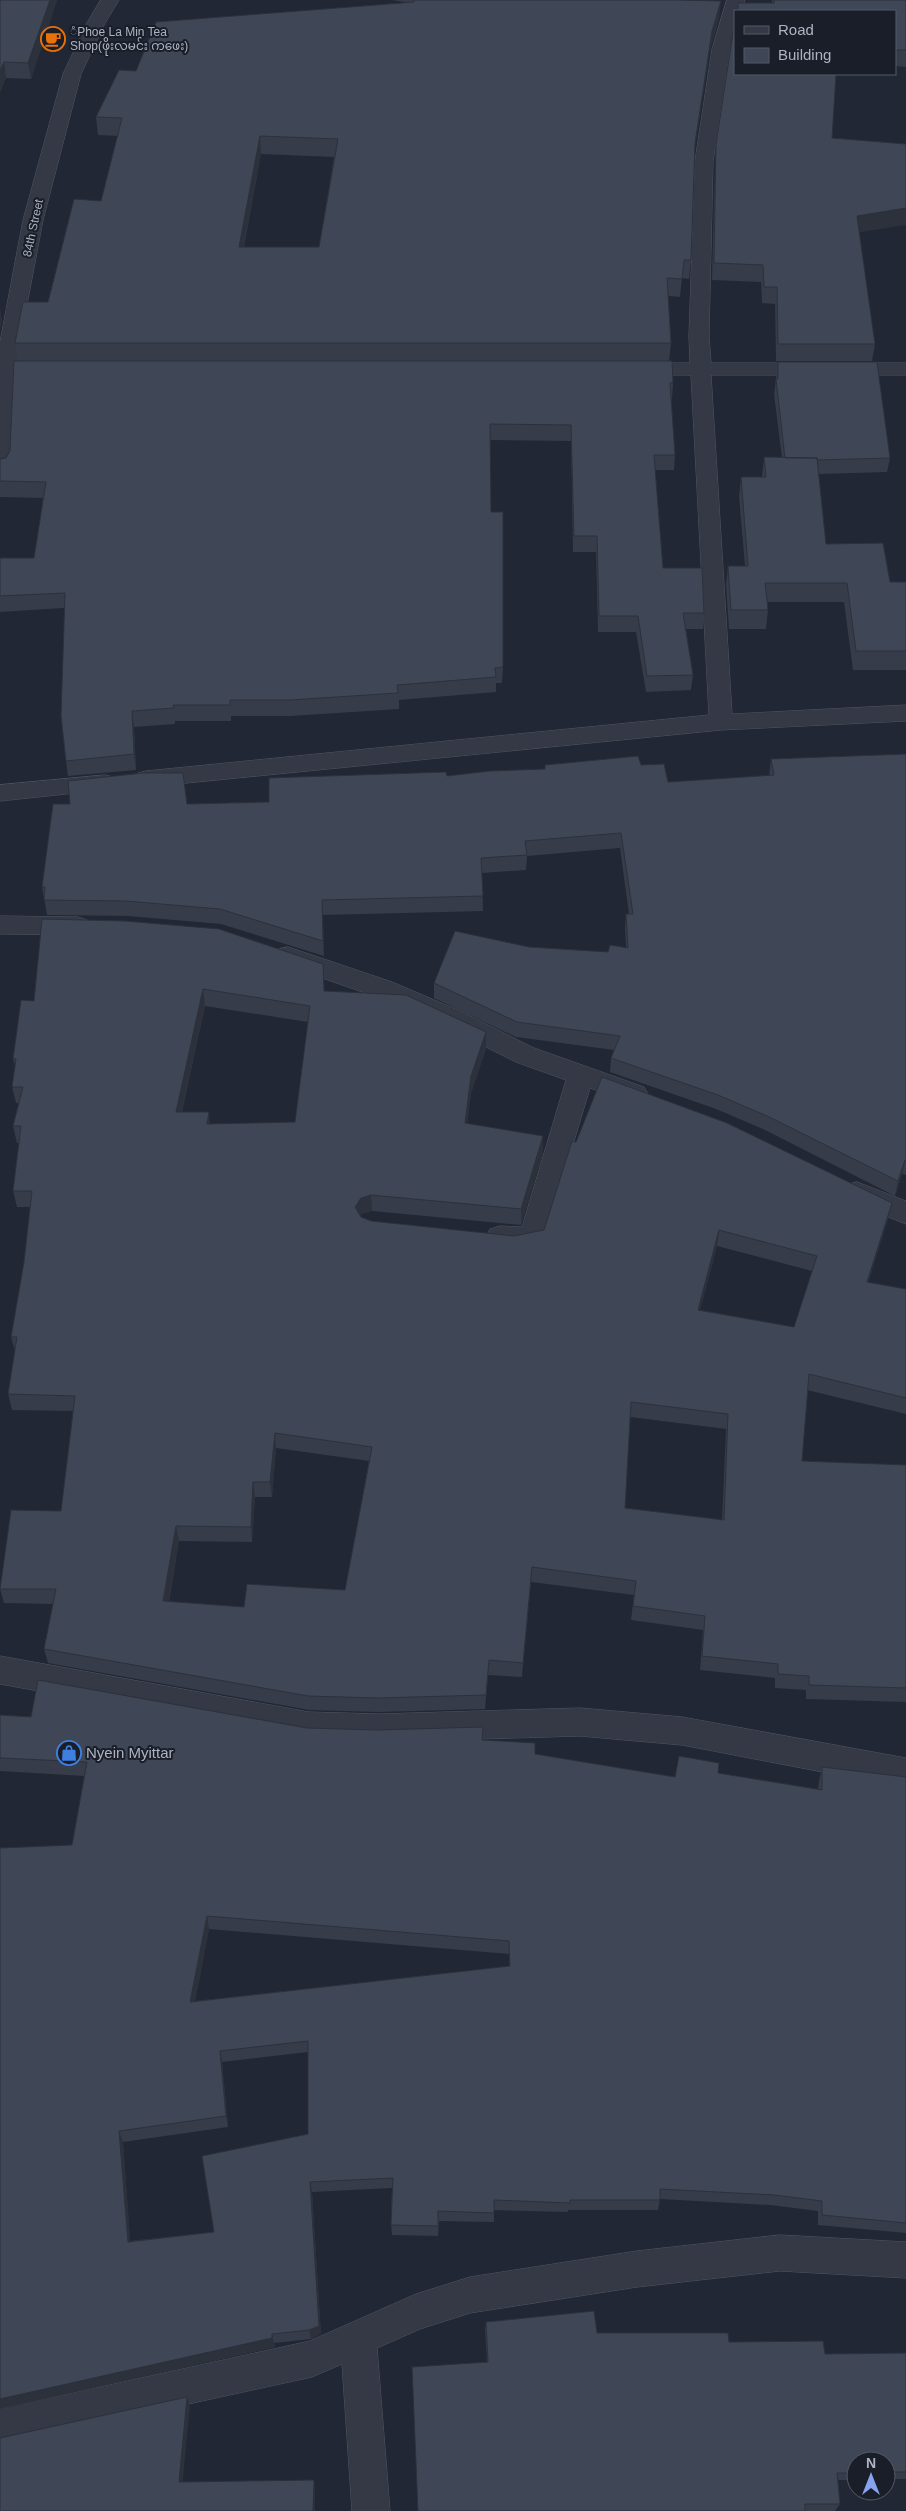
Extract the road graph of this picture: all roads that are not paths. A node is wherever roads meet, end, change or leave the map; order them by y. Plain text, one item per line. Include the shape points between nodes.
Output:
1 (110, 0) edge
2 (736, 0) edge
3 (5, 369) junction
4 (74, 369) edge
5 (612, 369) edge
6 (701, 369) junction
7 (906, 369) edge
8 (0, 467) edge
9 (906, 713) edge
10 (721, 722) junction
11 (0, 793) edge
12 (0, 925) edge
13 (99, 926) edge
14 (269, 949) edge
15 (581, 1076) junction
16 (662, 1103) edge
17 (840, 1184) edge
18 (906, 1213) edge
19 (476, 1235) edge
20 (0, 1670) edge
21 (906, 1773) edge
22 (906, 2260) edge
23 (358, 2338) junction
24 (0, 2427) edge
25 (371, 2511) edge

1 - 3 street, 84th Street via 72,74 33,220
2 - 6 street via 721,49 704,161
3 - 4 street
3 - 8 street, 84th Street
5 - 6 street
6 - 7 street
6 - 10 street
9 - 10 street
10 - 11 street
12 - 13 street
14 - 15 street via 383,989 525,1055
15 - 16 street
15 - 19 street via 532,1236 514,1239
17 - 18 street
20 - 21 street via 309,1726 379,1728 580,1722 682,1731
22 - 23 street via 780,2253 637,2269 470,2295 416,2312
23 - 24 street via 312,2359
23 - 25 street

